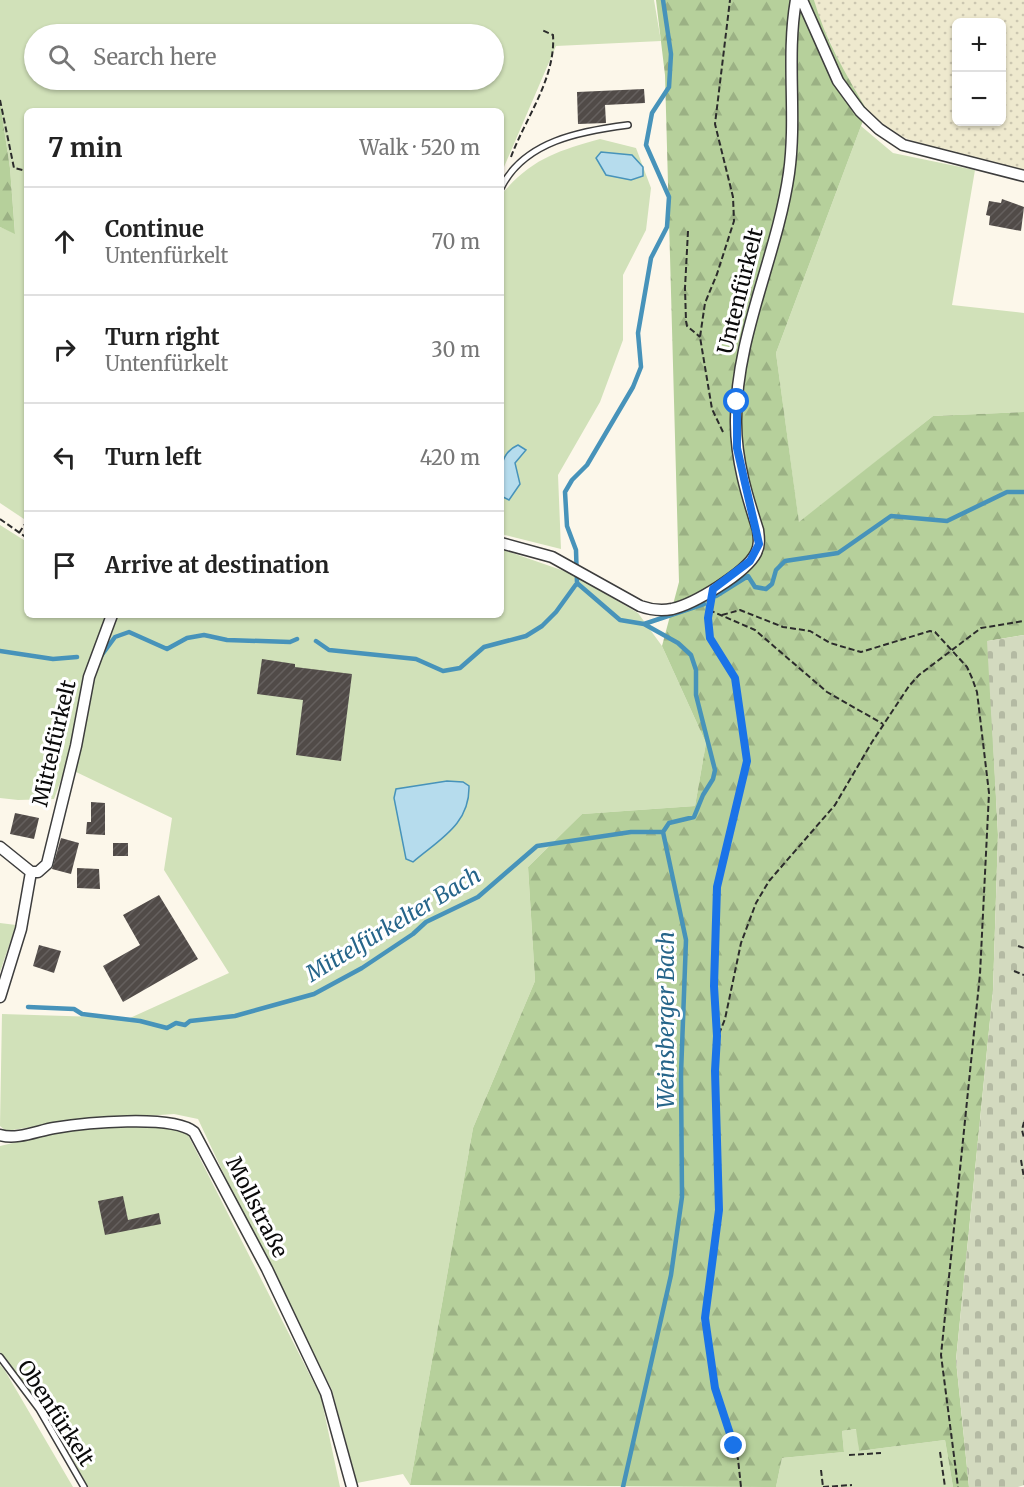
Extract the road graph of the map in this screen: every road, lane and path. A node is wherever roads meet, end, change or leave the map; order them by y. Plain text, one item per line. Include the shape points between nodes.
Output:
1 (730, 0) edge
2 (796, 0) edge
3 (802, 0) edge
4 (542, 30) dead end
5 (0, 100) edge
6 (628, 124) dead end
7 (24, 170) edge
8 (507, 175) junction
9 (1024, 176) edge
10 (504, 182) edge
11 (688, 231) dead end
12 (700, 337) junction
13 (737, 448) junction
14 (0, 519) edge
15 (24, 525) edge
16 (18, 534) junction
17 (24, 537) edge
18 (504, 544) edge
19 (713, 589) junction
20 (710, 610) junction
21 (722, 615) junction
22 (111, 618) edge
23 (1024, 621) edge
24 (952, 652) junction
25 (884, 724) junction
26 (0, 847) edge
27 (31, 872) junction
28 (1018, 946) dead end
29 (1024, 948) edge
30 (1014, 971) dead end
31 (1024, 975) edge
32 (0, 997) edge
33 (717, 1036) junction
34 (1024, 1122) edge
35 (1023, 1131) edge
36 (0, 1135) edge
37 (1024, 1138) edge
38 (1021, 1160) dead end
39 (1024, 1178) edge
40 (0, 1357) edge
41 (940, 1452) dead end
42 (881, 1453) dead end
43 (849, 1455) dead end
44 (821, 1470) dead end
45 (852, 1485) dead end
46 (84, 1487) edge
47 (352, 1487) edge
48 (741, 1487) edge
49 (823, 1487) edge
50 (945, 1487) edge
51 (958, 1487) edge

1 - 12 path via 715,124 733,197 734,221 705,303
2 - 13 street, Untenfürkelt via 789,171 742,365
3 - 9 street via 838,81 860,111 887,136 903,145
4 - 8 path via 553,35 552,57 511,156
5 - 7 path via 14,168
6 - 8 lane via 565,136
8 - 10 lane
11 - 12 path via 686,321
12 - 13 path via 712,409
13 - 19 street, Untenfürkelt via 759,544 750,561
14 - 16 path
15 - 16 path
16 - 17 path
18 - 19 street, Untenfürkelt via 564,563 640,606 656,610 682,606
19 - 20 path
20 - 21 path
20 - 33 path via 710,638 735,678 747,761 717,887
21 - 24 path via 740,610 783,627 810,631 830,643 861,652 930,631 939,635
21 - 25 path via 755,630 827,692
22 - 27 street, Mittelfürkelt via 89,677 50,857 43,869
23 - 24 path via 981,628
24 - 25 path via 919,675
24 - 51 path via 968,667 977,692 989,802 980,974 941,1355
25 - 33 path via 835,805 769,881 756,903
26 - 27 street
27 - 32 street via 21,929
28 - 29 path
30 - 31 path
33 - 48 path via 719,1210 705,1318 715,1388 738,1459
34 - 35 path
35 - 37 path
36 - 47 street, Mollstraße via 17,1136 75,1125 159,1122 180,1124 194,1132 267,1269 321,1383
38 - 39 path
40 - 46 lane, Obenfürkelt via 33,1400
41 - 50 path
42 - 43 path
44 - 49 path
45 - 49 path

